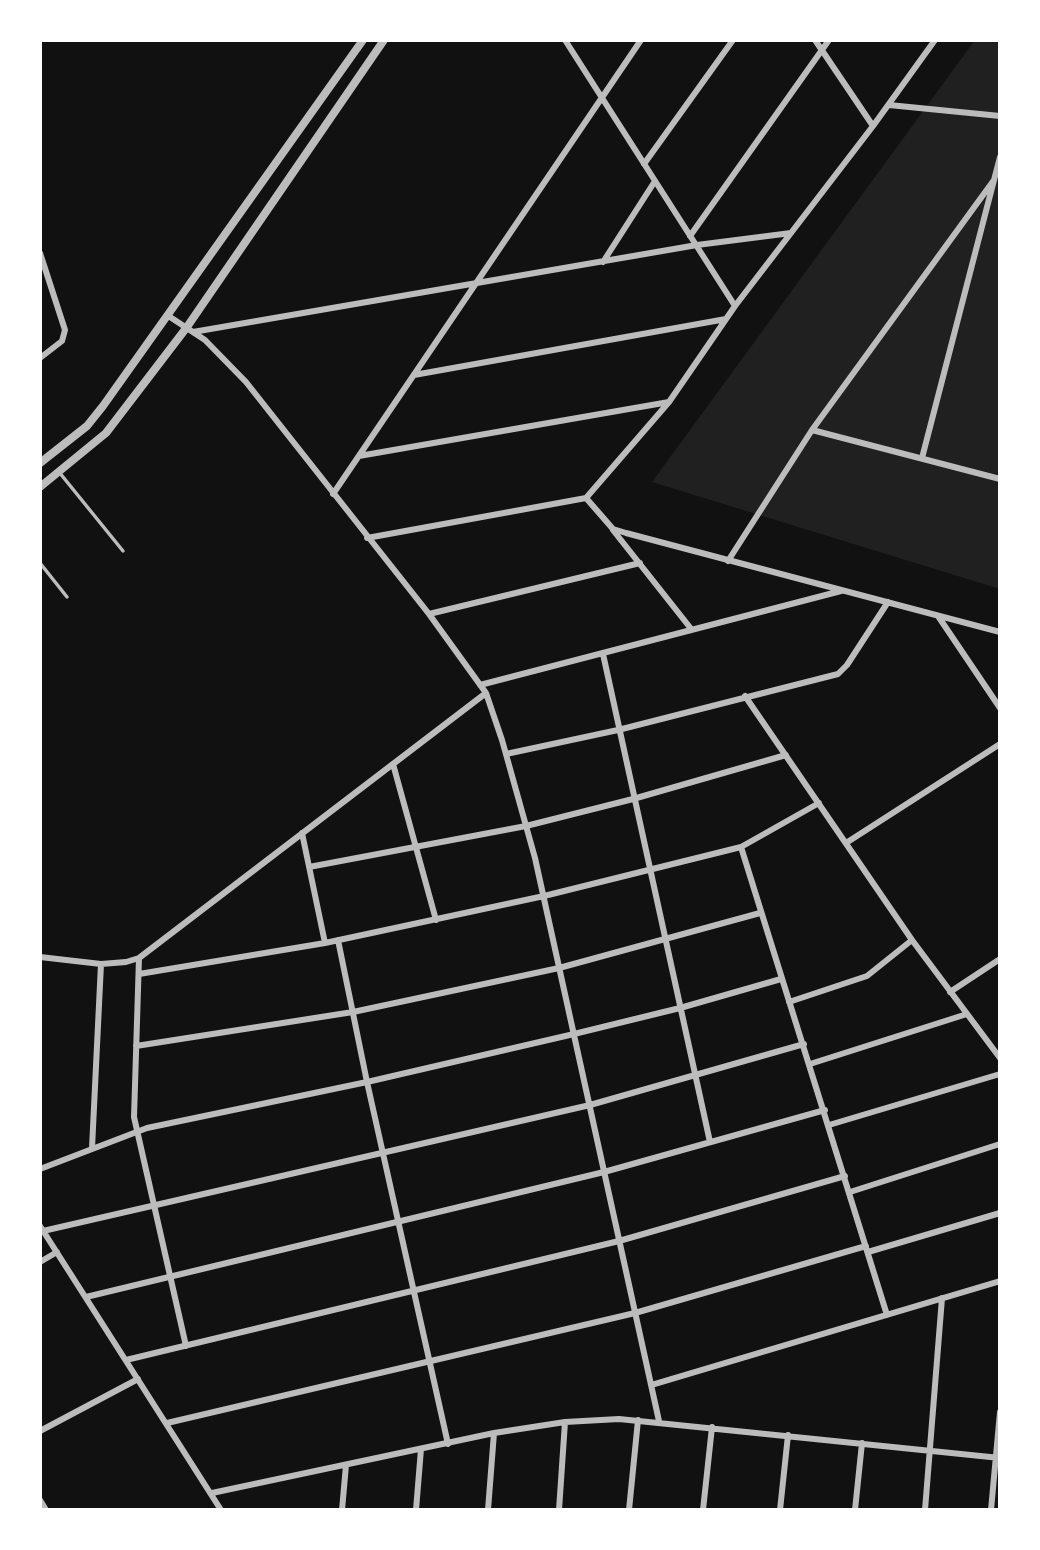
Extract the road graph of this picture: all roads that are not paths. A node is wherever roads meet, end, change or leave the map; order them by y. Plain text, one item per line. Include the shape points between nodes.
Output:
1 (363, 40) edge
2 (384, 40) edge
3 (565, 40) edge
4 (641, 40) edge
5 (733, 40) edge
6 (815, 40) edge
7 (830, 40) edge
8 (935, 40) edge
9 (822, 51) junction
10 (603, 99) junction
11 (889, 105) junction
12 (1000, 116) edge
13 (873, 126) junction
14 (1000, 157) edge
15 (644, 164) junction
16 (994, 180) junction
17 (655, 181) junction
18 (791, 233) junction
19 (691, 236) junction
20 (696, 246) junction
21 (40, 253) edge
22 (603, 261) junction
23 (42, 268) edge
24 (477, 283) junction
25 (735, 306) junction
26 (167, 315) junction
27 (726, 319) junction
28 (190, 329) junction
29 (40, 358) edge
30 (414, 375) junction
31 (669, 402) junction
32 (812, 430) junction
33 (359, 456) junction
34 (922, 458) junction
35 (40, 463) edge
36 (59, 472) junction
37 (1000, 478) edge
38 (40, 487) edge
39 (333, 494) junction
40 (586, 498) junction
41 (613, 529) junction
42 (367, 538) junction
43 (123, 551) dead end
44 (728, 561) junction
45 (40, 563) edge
46 (640, 563) junction
47 (842, 591) junction
48 (67, 597) dead end
49 (888, 602) junction
50 (429, 614) junction
51 (938, 615) junction
52 (692, 630) junction
53 (1000, 632) edge
54 (603, 654) junction
55 (480, 685) junction
56 (486, 693) junction
57 (745, 696) junction
58 (1000, 708) edge
59 (618, 730) junction
60 (1000, 744) edge
61 (506, 754) junction
62 (786, 755) junction
63 (393, 764) junction
64 (633, 799) junction
65 (819, 803) junction
66 (526, 826) junction
67 (302, 833) junction
68 (846, 843) junction
69 (741, 847) junction
70 (416, 848) junction
71 (309, 867) junction
72 (649, 868) junction
73 (544, 896) junction
74 (760, 913) junction
75 (436, 919) junction
76 (338, 940) junction
77 (665, 940) junction
78 (912, 940) junction
79 (325, 943) junction
80 (40, 957) edge
81 (139, 957) junction
82 (1000, 959) edge
83 (101, 964) junction
84 (559, 968) junction
85 (139, 974) junction
86 (781, 979) junction
87 (950, 992) junction
88 (789, 1002) junction
89 (680, 1008) junction
90 (353, 1012) junction
91 (967, 1014) junction
92 (574, 1034) junction
93 (804, 1044) junction
94 (136, 1046) junction
95 (1000, 1058) edge
96 (810, 1065) junction
97 (1000, 1074) edge
98 (695, 1075) junction
99 (367, 1082) junction
100 (590, 1105) junction
101 (825, 1110) junction
102 (829, 1125) junction
103 (136, 1131) junction
104 (710, 1142) junction
105 (1000, 1144) edge
106 (92, 1148) junction
107 (384, 1153) junction
108 (40, 1169) edge
109 (604, 1172) junction
110 (845, 1176) junction
111 (850, 1192) junction
112 (153, 1206) junction
113 (1000, 1213) edge
114 (399, 1220) junction
115 (42, 1228) edge
116 (619, 1241) junction
117 (867, 1249) junction
118 (57, 1252) junction
119 (40, 1262) edge
120 (170, 1276) junction
121 (1000, 1281) edge
122 (415, 1291) junction
123 (86, 1297) junction
124 (942, 1298) junction
125 (635, 1313) junction
126 (887, 1315) junction
127 (186, 1346) junction
128 (126, 1360) junction
129 (430, 1362) junction
130 (138, 1378) junction
131 (651, 1385) junction
132 (1000, 1412) edge
133 (638, 1420) junction
134 (659, 1421) junction
135 (565, 1422) junction
136 (167, 1423) junction
137 (712, 1427) junction
138 (40, 1431) edge
139 (494, 1433) junction
140 (788, 1435) junction
141 (862, 1443) junction
142 (448, 1444) junction
143 (421, 1449) junction
144 (930, 1450) junction
145 (998, 1458) edge
146 (346, 1465) junction
147 (212, 1493) junction
148 (40, 1500) edge
149 (46, 1510) edge
150 (221, 1510) edge
151 (342, 1510) edge
152 (416, 1510) edge
153 (488, 1510) edge
154 (559, 1510) edge
155 (629, 1510) edge
156 (704, 1510) edge
157 (780, 1510) edge
158 (855, 1510) edge
159 (925, 1510) edge
160 (991, 1510) edge

1 - 26 street
2 - 28 street
3 - 10 street
4 - 10 street
5 - 15 street
6 - 9 street
7 - 9 street
8 - 11 street
9 - 13 street
9 - 19 street
10 - 15 street
10 - 24 street
11 - 12 street
11 - 13 street
13 - 18 street
14 - 16 street
15 - 17 street
16 - 32 street
16 - 34 street
17 - 19 street
17 - 22 street
18 - 20 street
18 - 25 street
19 - 20 street
20 - 22 street
20 - 25 street
21 - 23 street
22 - 24 street
23 - 29 street via 65,330 62,341
24 - 28 street
24 - 30 street
25 - 27 street
26 - 28 street
26 - 35 street via 87,426
27 - 30 street
27 - 31 street
28 - 36 street via 106,433
28 - 39 street via 246,382
30 - 33 street
31 - 33 street
31 - 40 street
32 - 34 street
32 - 44 street
33 - 39 street
34 - 37 street
36 - 38 street
36 - 43 lane
39 - 42 street
40 - 41 street
40 - 42 street
41 - 44 street
41 - 46 street
42 - 50 street
44 - 47 street
45 - 48 lane
46 - 50 street
46 - 52 street
47 - 49 street
47 - 52 street
49 - 51 street
49 - 57 street via 838,674
50 - 55 street
51 - 53 street
51 - 58 street
52 - 54 street
54 - 55 street
54 - 59 street
55 - 56 street
56 - 61 street
56 - 63 street
57 - 59 street
57 - 62 street
59 - 61 street
59 - 64 street
60 - 68 street
61 - 66 street
62 - 64 street
62 - 65 street
63 - 67 street
63 - 70 street
64 - 66 street
64 - 72 street
65 - 68 street
65 - 69 street
66 - 70 street
66 - 73 street
67 - 71 street
67 - 81 street
68 - 78 street
69 - 72 street
69 - 74 street
70 - 71 street
70 - 75 street
71 - 79 street
72 - 73 street
72 - 77 street
73 - 75 street
73 - 84 street
74 - 77 street
74 - 86 street
75 - 76 street
76 - 79 street
76 - 90 street
77 - 84 street
77 - 89 street
78 - 87 street
78 - 88 street via 867,976
79 - 85 street
80 - 83 street
81 - 83 street
81 - 85 street
82 - 87 street
83 - 106 street
84 - 90 street
84 - 92 street
85 - 94 street
86 - 88 street
86 - 89 street
87 - 91 street
88 - 93 street
89 - 92 street
89 - 98 street
90 - 94 street
90 - 99 street
91 - 95 street
91 - 96 street
92 - 99 street
92 - 100 street
93 - 96 street
93 - 98 street
94 - 103 street
96 - 101 street
97 - 102 street
98 - 100 street
98 - 104 street
99 - 103 street
99 - 107 street
100 - 107 street
100 - 109 street
101 - 102 street
101 - 104 street
102 - 110 street
103 - 106 street
103 - 112 street
104 - 109 street
105 - 111 street
106 - 108 street
107 - 112 street
107 - 114 street
109 - 114 street
109 - 116 street
110 - 111 street
110 - 116 street
111 - 117 street
112 - 115 street
112 - 120 street
113 - 117 street
114 - 120 street
114 - 122 street
115 - 118 street
116 - 122 street
116 - 125 street
117 - 125 street
117 - 126 street
118 - 119 street
118 - 123 street
120 - 123 street
120 - 127 street
121 - 124 street
122 - 127 street
122 - 129 street
123 - 128 street
124 - 126 street
124 - 144 street
125 - 129 street
125 - 131 street
126 - 131 street
127 - 128 street
128 - 130 street
129 - 136 street
129 - 142 street
130 - 136 street
130 - 138 street
131 - 134 street
132 - 145 street
133 - 134 street
133 - 135 street
133 - 155 street
134 - 137 street
135 - 139 street
135 - 154 street
136 - 147 street
137 - 140 street
137 - 156 street
139 - 142 street
139 - 153 street
140 - 141 street
140 - 157 street
141 - 144 street
141 - 158 street
142 - 143 street
143 - 146 street
143 - 152 street
144 - 145 street
144 - 159 street
145 - 160 street
146 - 147 street
146 - 151 street
147 - 150 street
148 - 149 street

